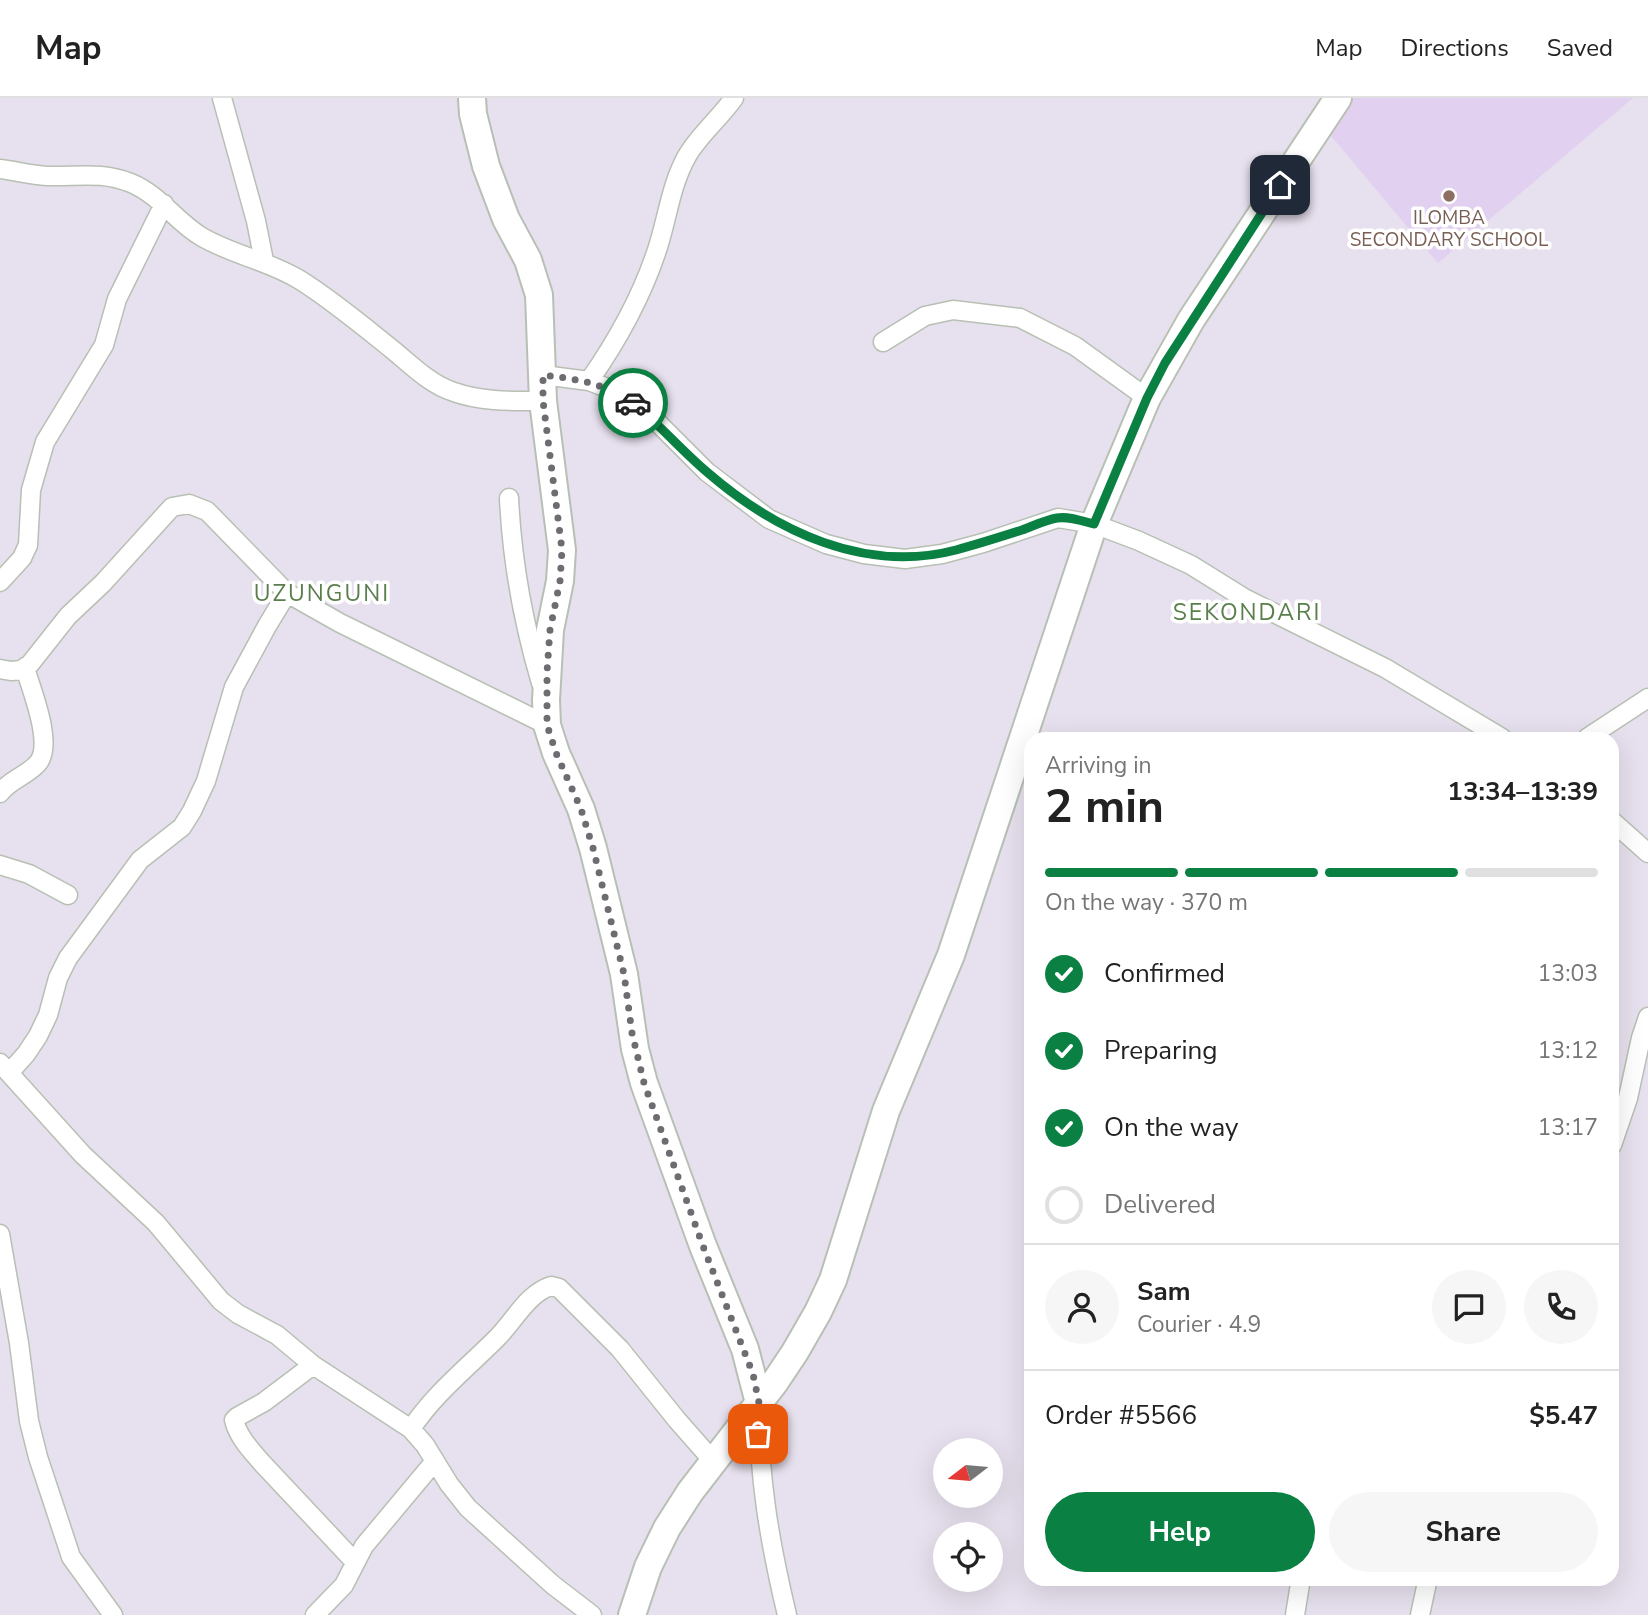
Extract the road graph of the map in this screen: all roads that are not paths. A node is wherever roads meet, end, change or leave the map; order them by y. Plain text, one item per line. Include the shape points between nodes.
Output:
1 (222, 98) edge
2 (472, 98) edge
3 (734, 98) edge
4 (1338, 98) edge
5 (0, 169) edge
6 (164, 204) junction
7 (264, 261) junction
8 (883, 342) dead end
9 (589, 381) junction
10 (543, 388) junction
11 (1147, 398) junction
12 (509, 499) dead end
13 (1094, 524) junction
14 (0, 582) edge
15 (286, 593) junction
16 (25, 668) junction
17 (0, 669) edge
18 (1648, 698) edge
19 (547, 713) junction
20 (1025, 732) edge
21 (1492, 732) edge
22 (1596, 732) edge
23 (1024, 735) edge
24 (0, 793) edge
25 (1619, 827) edge
26 (1648, 853) edge
27 (0, 865) edge
28 (68, 895) dead end
29 (1648, 1017) edge
30 (4, 1068) edge
31 (1619, 1124) edge
32 (0, 1234) edge
33 (313, 1365) junction
34 (759, 1403) junction
35 (411, 1429) junction
36 (435, 1461) junction
37 (713, 1462) junction
38 (355, 1562) junction
39 (1300, 1586) edge
40 (1426, 1586) edge
41 (113, 1615) edge
42 (315, 1615) edge
43 (592, 1615) edge
44 (632, 1615) edge
45 (787, 1615) edge
46 (1295, 1615) edge
47 (1419, 1615) edge

1 - 7 street
2 - 10 street via 486,166 539,295
3 - 9 street via 688,156 643,290
4 - 11 street via 1191,320
5 - 6 street via 48,176 104,175 134,184
6 - 7 street via 205,239
6 - 14 street via 117,299 104,345 45,442 31,490 28,545
7 - 10 street via 299,279 451,392 494,400
8 - 11 street via 925,316 953,310 1020,318 1075,346
9 - 10 street
9 - 13 street via 630,400 707,472 769,519 825,544 905,559 973,546 1058,517
10 - 19 street via 562,550 550,630
11 - 13 street
12 - 19 street via 522,611
13 - 20 street
13 - 21 street via 1191,565 1244,598 1385,668
15 - 16 street via 207,511 181,504 68,615
15 - 19 street via 340,623
15 - 30 street via 234,687 206,781 192,811 182,827 140,860 68,958 38,1036 26,1054
16 - 17 street
16 - 24 street via 41,723 41,756
18 - 22 street
19 - 34 street via 556,753 593,848 624,974 644,1083 745,1349
23 - 34 street via 951,956 886,1111 833,1280 795,1352
25 - 26 street
27 - 28 street
29 - 31 street
30 - 33 street via 83,1155 156,1223 222,1301
32 - 41 street via 37,1457 71,1557
33 - 35 street
33 - 38 street via 237,1416 235,1425 262,1463
34 - 37 street
34 - 45 street via 765,1511
35 - 36 street
35 - 37 street via 429,1403 505,1330 531,1298 551,1286 559,1288 620,1349
36 - 38 street
36 - 43 street via 459,1497 492,1532
37 - 44 street via 667,1528
38 - 42 street via 344,1585
39 - 46 street
40 - 47 street

